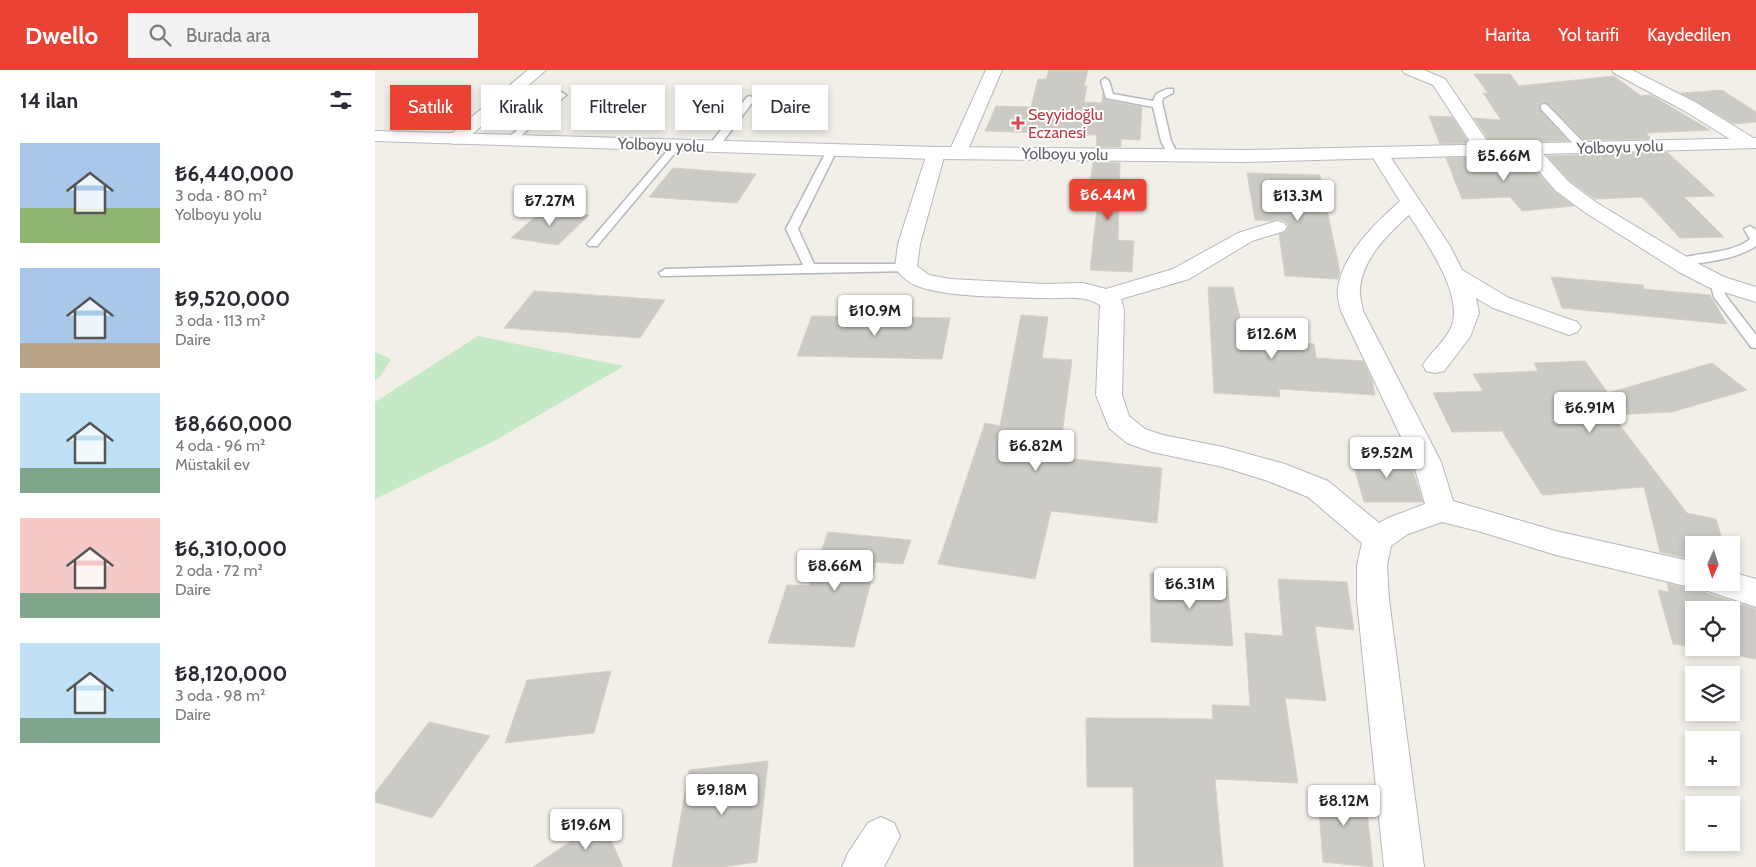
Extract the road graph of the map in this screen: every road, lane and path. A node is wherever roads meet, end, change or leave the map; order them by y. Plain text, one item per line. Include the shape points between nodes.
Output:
1 (538, 70) edge
2 (994, 70) edge
3 (1410, 70) edge
4 (1620, 70) edge
5 (1105, 81) dead end
6 (1170, 91) dead end
7 (750, 99) dead end
8 (1158, 105) junction
9 (1544, 107) dead end
10 (522, 130) edge
11 (375, 136) edge
12 (456, 139) junction
13 (511, 140) junction
14 (1752, 143) edge
15 (677, 145) junction
16 (714, 146) junction
17 (1584, 149) junction
18 (832, 150) junction
19 (1530, 150) junction
20 (1485, 151) junction
21 (947, 152) junction
22 (1379, 153) junction
23 (1173, 155) junction
24 (1411, 202) junction
25 (1277, 227) dead end
26 (1750, 229) dead end
27 (593, 244) dead end
28 (1679, 262) junction
29 (810, 268) junction
30 (906, 268) junction
31 (665, 274) dead end
32 (1453, 274) junction
33 (1716, 282) junction
34 (1756, 295) edge
35 (1106, 296) junction
36 (1569, 327) dead end
37 (1756, 344) edge
38 (1435, 365) dead end
39 (1441, 510) junction
40 (1378, 539) junction
41 (1685, 573) edge
42 (1740, 589) edge
43 (1756, 594) edge
44 (1404, 867) edge

1 - 12 street
2 - 21 street
3 - 20 street via 1439,82
4 - 14 street
5 - 8 lane via 1109,96
6 - 8 lane via 1159,96
7 - 16 lane
8 - 23 lane via 1166,141
9 - 17 lane
10 - 13 lane
11 - 12 street, Yolboyu yolu
12 - 13 street, Yolboyu yolu
13 - 15 street, Yolboyu yolu
14 - 17 street, Yolboyu yolu
15 - 16 street, Yolboyu yolu
15 - 27 lane
16 - 18 street, Yolboyu yolu
17 - 19 street, Yolboyu yolu
18 - 21 street, Yolboyu yolu
18 - 29 lane via 792,229
19 - 20 street, Yolboyu yolu
19 - 28 street via 1563,186 1590,207
20 - 22 street, Yolboyu yolu
21 - 23 street, Yolboyu yolu
21 - 30 street via 909,244
22 - 23 street, Yolboyu yolu
22 - 24 street
24 - 32 street
24 - 39 street via 1384,226 1357,264 1349,289 1352,310 1427,462
25 - 35 street via 1245,237 1181,274
26 - 28 lane via 1756,240 1752,246
28 - 33 street
29 - 30 lane
29 - 31 lane
30 - 35 street via 922,280 951,286 1083,290
32 - 36 street via 1501,303
32 - 38 street via 1464,296 1467,313 1463,331
33 - 34 street
33 - 37 lane via 1720,297
35 - 40 street via 1113,310 1109,395 1118,421 1137,436 1161,445 1275,472 1318,489
39 - 40 street via 1398,526
39 - 41 street
40 - 44 street via 1372,565 1373,600
42 - 43 street

